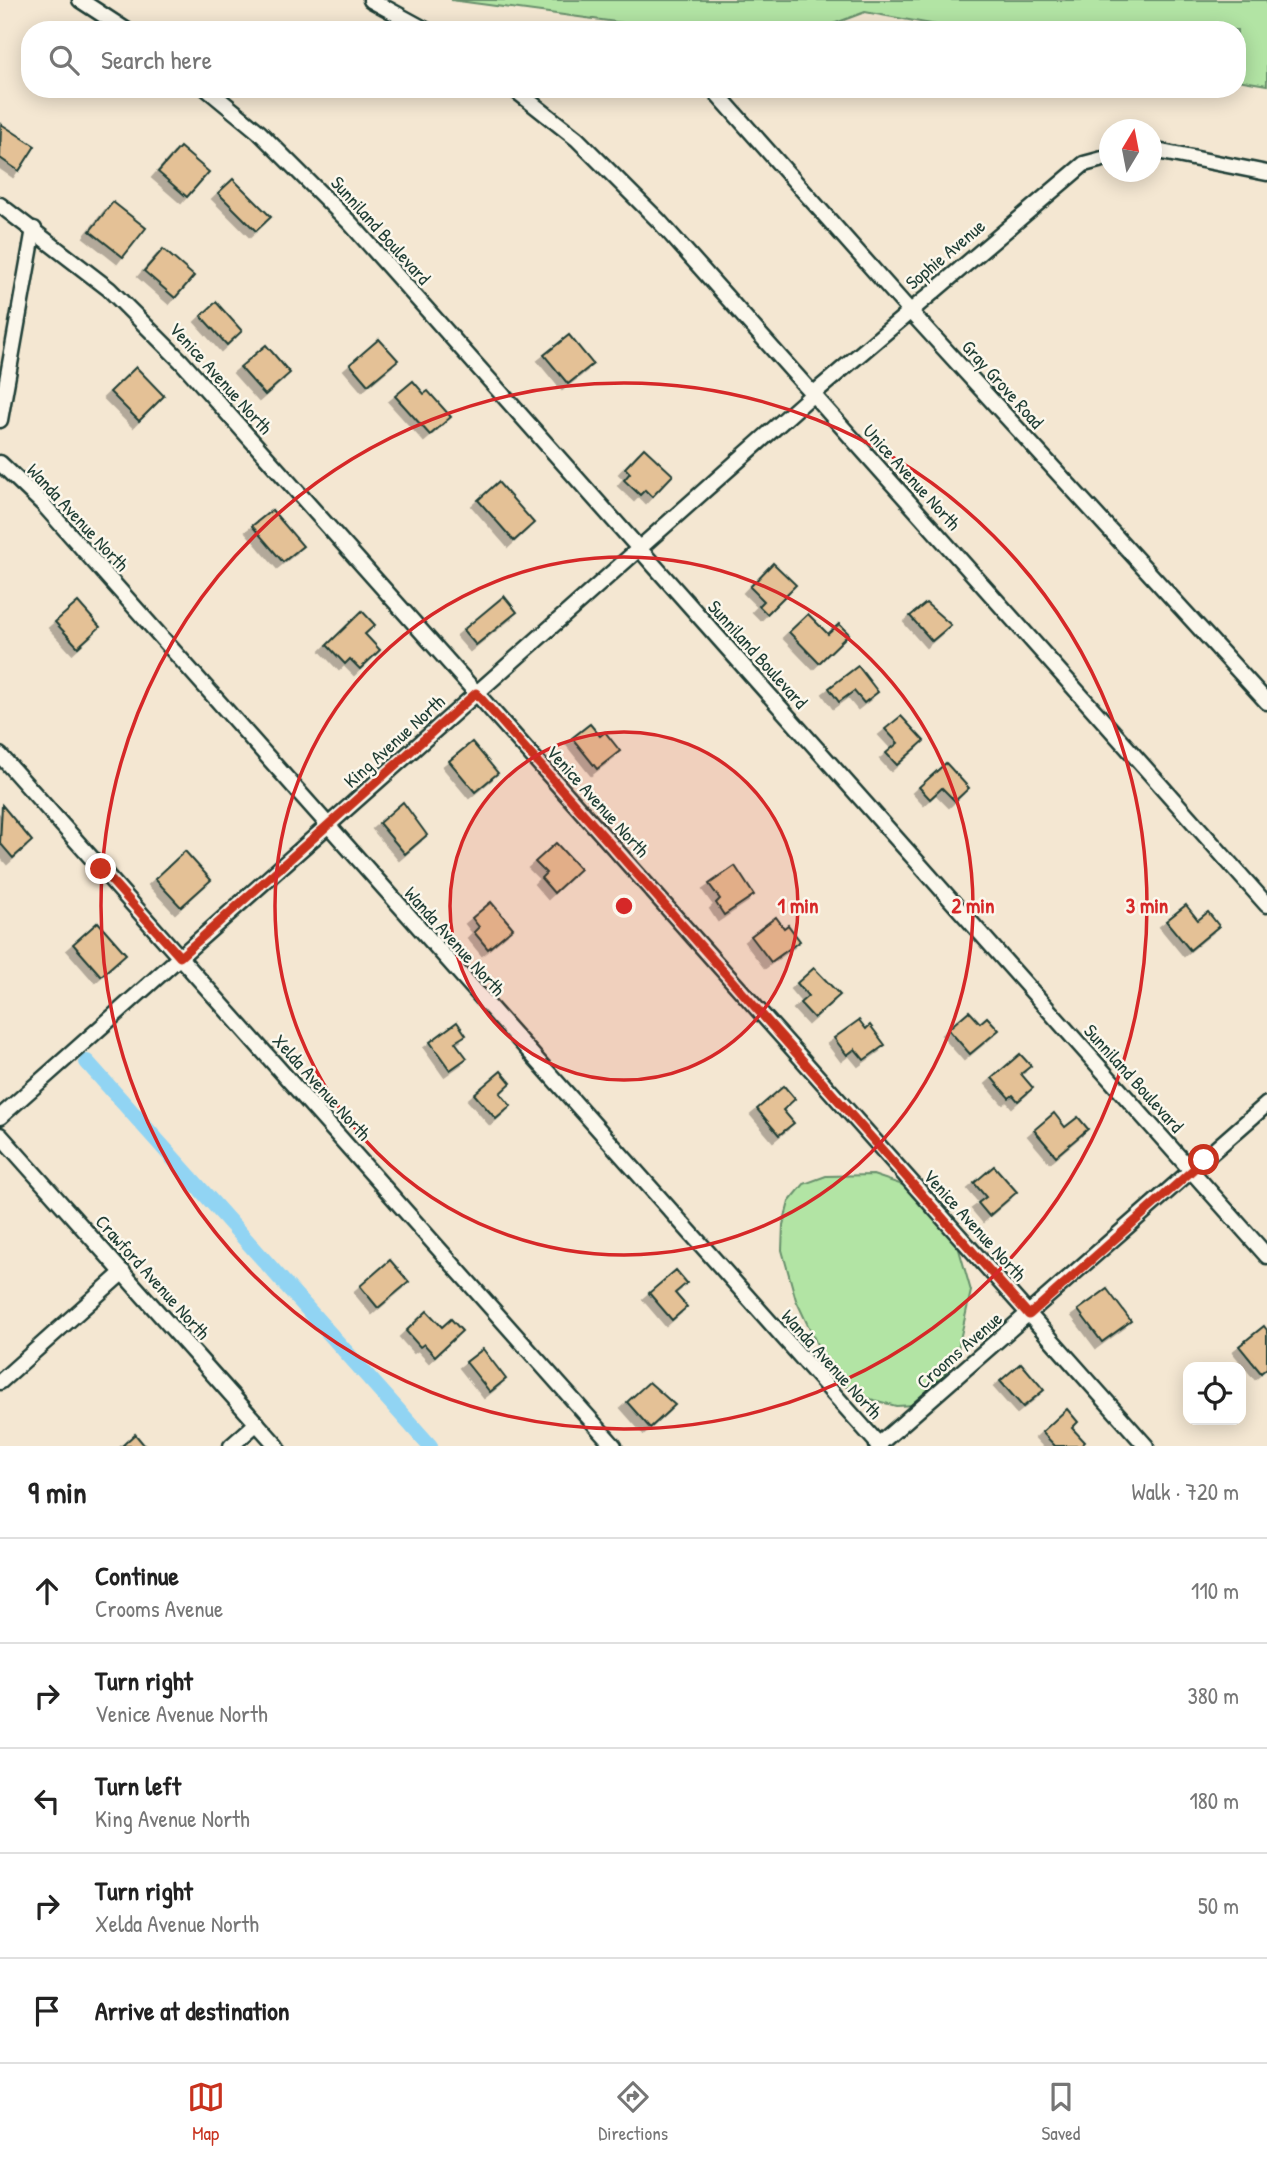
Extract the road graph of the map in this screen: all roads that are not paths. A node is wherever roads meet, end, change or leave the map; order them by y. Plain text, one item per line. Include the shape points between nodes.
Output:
1 (80, 0) edge
2 (371, 0) edge
3 (112, 21) edge
4 (410, 21) edge
5 (218, 98) edge
6 (525, 98) edge
7 (721, 98) edge
8 (1162, 152) edge
9 (1099, 160) edge
10 (1267, 173) edge
11 (0, 205) edge
12 (34, 229) junction
13 (909, 310) junction
14 (813, 394) junction
15 (0, 420) edge
16 (0, 463) edge
17 (639, 550) junction
18 (476, 693) junction
19 (1267, 702) edge
20 (0, 755) edge
21 (328, 826) junction
22 (1267, 905) edge
23 (180, 957) junction
24 (1267, 1104) edge
25 (0, 1117) edge
26 (0, 1135) edge
27 (1191, 1172) junction
28 (1267, 1256) edge
29 (123, 1272) junction
30 (1029, 1315) junction
31 (0, 1382) edge
32 (257, 1423) junction
33 (231, 1446) edge
34 (277, 1446) edge
35 (614, 1446) edge
36 (878, 1446) edge
37 (1146, 1446) edge

1 - 3 street
2 - 4 street
5 - 17 street, Sunniland Boulevard via 333,205
6 - 14 street, Unice Avenue North via 619,179
7 - 13 street, Gray Grove Road
8 - 10 street
9 - 13 street, Sophie Avenue via 1084,164
11 - 12 street, Venice Avenue North
12 - 15 street
12 - 18 street, Venice Avenue North via 108,289 165,345
13 - 14 street, Sophie Avenue
13 - 19 street, Gray Grove Road
14 - 17 street, King Avenue North
14 - 22 street, Unice Avenue North
16 - 21 street, Wanda Avenue North via 42,503
17 - 18 street, King Avenue North
17 - 27 street, Sunniland Boulevard
18 - 21 street, King Avenue North
18 - 30 street, Venice Avenue North
20 - 23 street, Xelda Avenue North
21 - 23 street, King Avenue North
21 - 36 street, Wanda Avenue North
23 - 25 street, King Avenue North
23 - 35 street, Xelda Avenue North
24 - 27 street, Crooms Avenue
26 - 29 street, Crawford Avenue North
27 - 28 street, Sunniland Boulevard
27 - 30 street, Crooms Avenue
29 - 31 street
29 - 32 street, Crawford Avenue North
30 - 36 street, Crooms Avenue
30 - 37 street, Venice Avenue North
32 - 33 street
32 - 34 street, Crawford Avenue North

